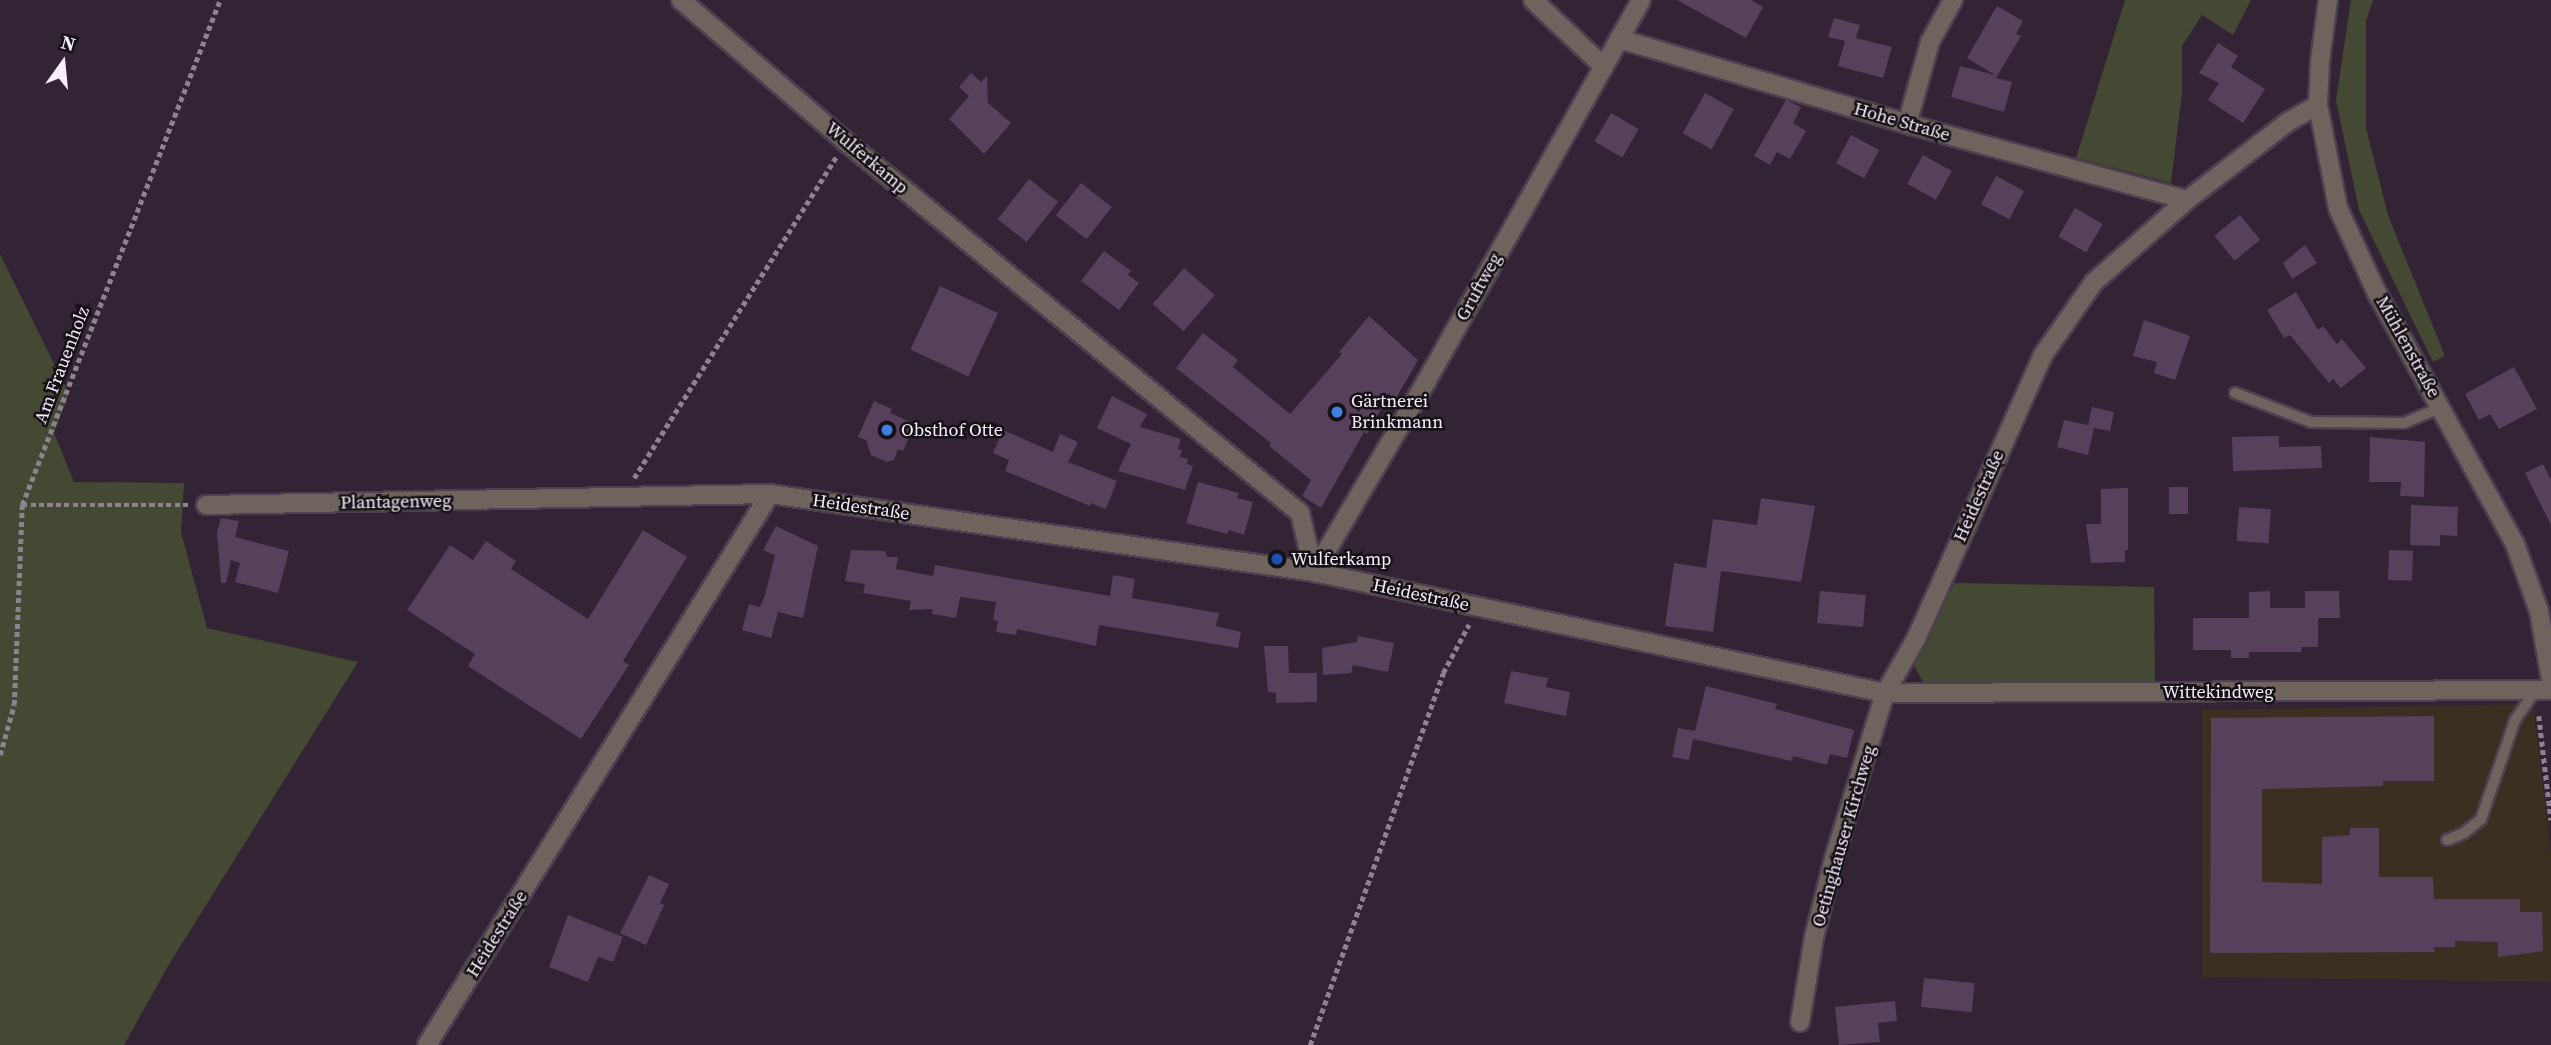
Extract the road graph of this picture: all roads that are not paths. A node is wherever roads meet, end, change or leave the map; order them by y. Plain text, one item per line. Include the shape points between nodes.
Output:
1 (681, 0) edge
2 (1533, 0) edge
3 (1641, 0) edge
4 (1953, 0) edge
5 (2328, 0) edge
6 (1619, 39) junction
7 (1603, 66) junction
8 (2318, 105) junction
9 (1907, 124) junction
10 (2187, 200) junction
11 (2235, 393) dead end
12 (2442, 407) junction
13 (770, 494) junction
14 (206, 505) road end
15 (1314, 572) junction
16 (2546, 687) edge
17 (1885, 693) junction
18 (2447, 840) dead end
19 (1800, 1022) dead end
20 (427, 1045) edge

1 - 15 street, Wulferkamp via 846,142 1300,513
2 - 7 street
3 - 6 street, Gruftweg
4 - 9 street via 1930,42
5 - 8 street, Mühlenstraße
6 - 7 street, Gruftweg
6 - 9 street, Hohe Straße
7 - 15 street, Gruftweg
8 - 10 street, Heidestraße via 2288,122
8 - 12 street, Mühlenstraße via 2338,208 2377,293
9 - 10 street, Hohe Straße
10 - 17 street, Heidestraße via 2094,282 2043,355 1916,639
11 - 12 lane via 2311,422 2404,423
12 - 16 street, Mühlenstraße via 2515,544 2539,611
13 - 14 street, Plantagenweg
13 - 15 street, Heidestraße
13 - 20 street, Heidestraße
15 - 17 street, Heidestraße
16 - 17 street, Wittekindweg
16 - 18 lane via 2515,720 2481,819
17 - 19 street, Oetinghauser Kirchweg via 1830,872

